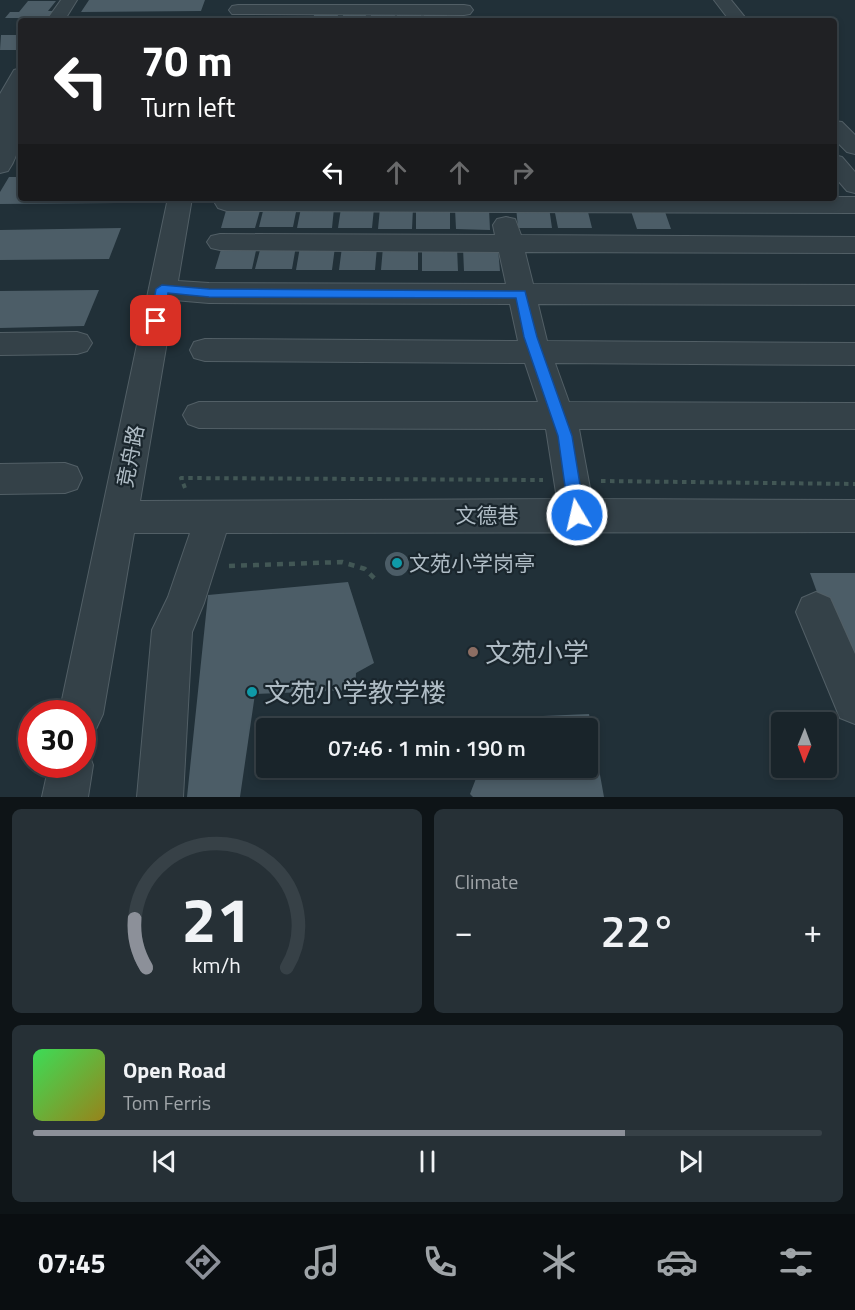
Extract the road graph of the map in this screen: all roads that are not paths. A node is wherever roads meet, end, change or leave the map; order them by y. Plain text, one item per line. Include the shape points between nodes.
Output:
1 (69, 0) edge
2 (722, 0) edge
3 (237, 10) edge
4 (464, 10) edge
5 (57, 18) edge
6 (737, 18) edge
7 (18, 79) edge
8 (839, 125) edge
9 (855, 147) edge
10 (0, 166) edge
11 (179, 201) edge
12 (501, 201) edge
13 (227, 203) dead end
14 (855, 205) edge
15 (220, 242) dead end
16 (510, 245) junction
17 (855, 245) edge
18 (162, 289) junction
19 (521, 294) junction
20 (855, 295) edge
21 (76, 343) dead end
22 (0, 344) edge
23 (205, 350) dead end
24 (538, 353) junction
25 (855, 354) edge
26 (199, 415) dead end
27 (855, 416) edge
28 (559, 417) junction
29 (65, 478) dead end
30 (0, 479) edge
31 (577, 515) junction
32 (855, 516) edge
33 (119, 517) junction
34 (206, 517) junction
35 (816, 612) dead end
36 (84, 700) edge
37 (855, 702) edge
38 (69, 778) edge
39 (65, 797) edge
40 (160, 797) edge

1 - 5 street
2 - 6 street
3 - 4 street
7 - 10 street via 10,94 11,132
8 - 9 street
11 - 18 street, 竞舟路
12 - 13 street
12 - 14 street
12 - 16 street
15 - 16 street
16 - 17 street
16 - 19 street
18 - 19 street via 209,293
18 - 33 street, 竞舟路
19 - 20 street
19 - 24 street
21 - 22 street
23 - 24 street
24 - 25 street
24 - 28 street
26 - 28 street
27 - 28 street
28 - 31 street
29 - 30 street
31 - 32 street, 文德巷
31 - 34 street, 文德巷
33 - 34 street, 文德巷
33 - 36 street, 竞舟路
34 - 40 street via 186,603 172,630
35 - 37 street
38 - 39 street

